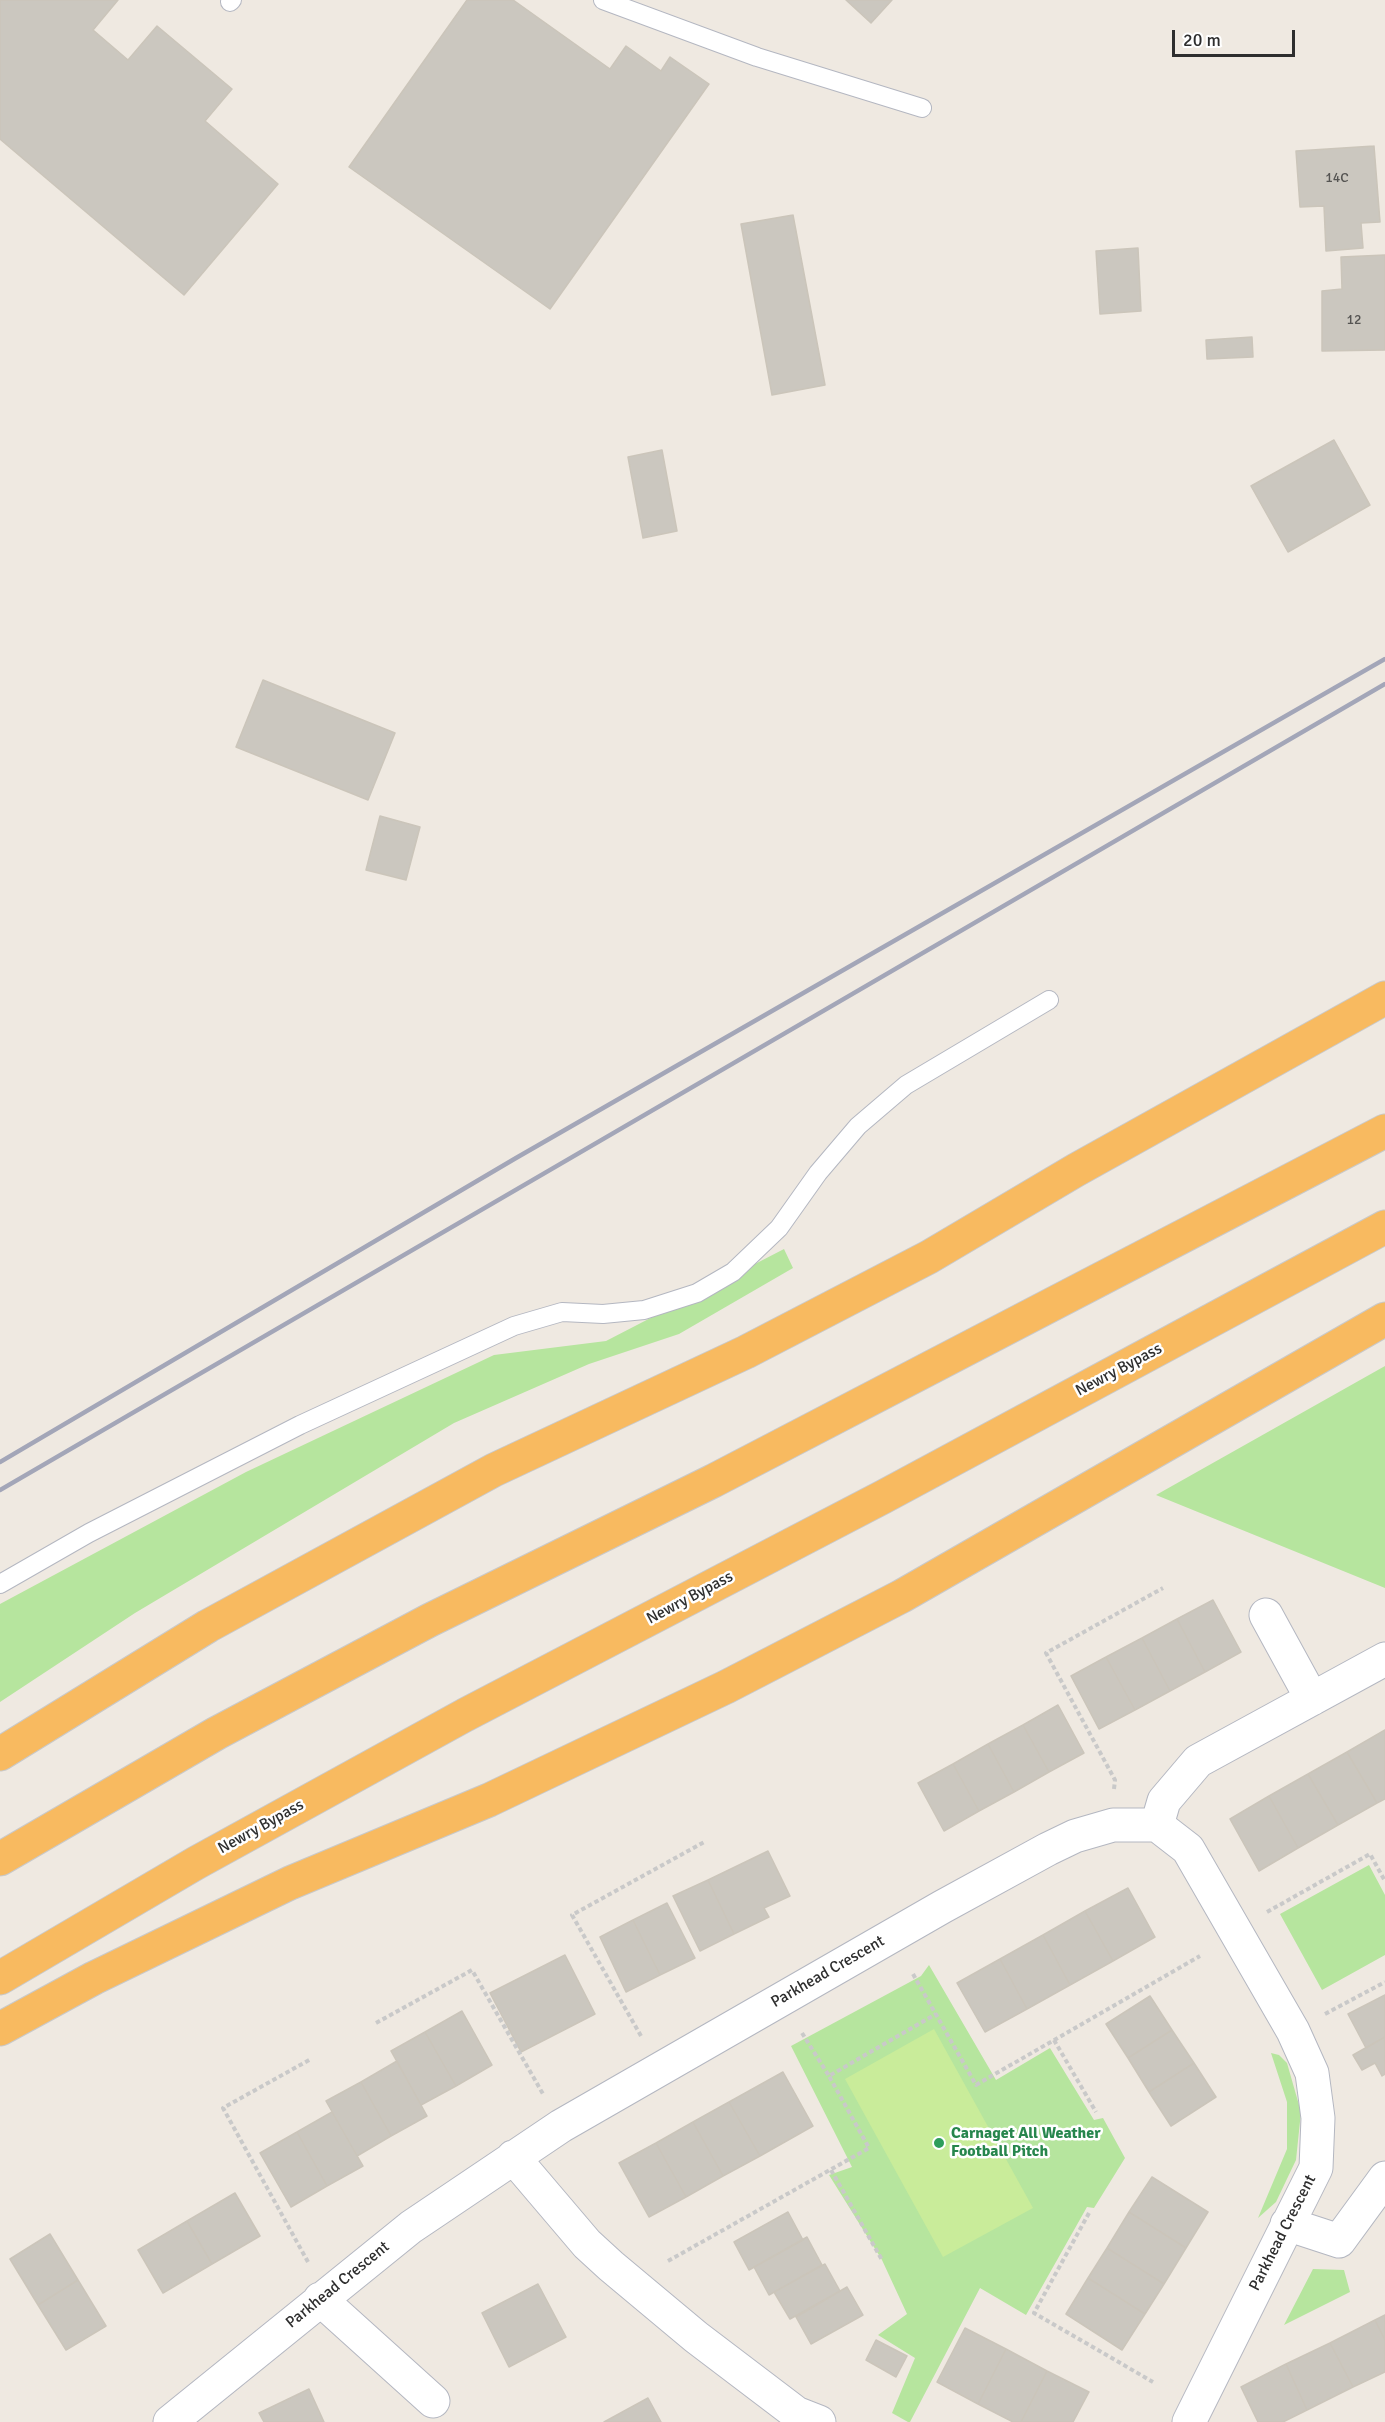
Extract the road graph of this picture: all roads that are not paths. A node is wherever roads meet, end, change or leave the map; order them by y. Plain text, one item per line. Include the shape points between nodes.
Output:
1 (603, 0) edge
2 (922, 108) dead end
3 (1385, 998) edge
4 (1049, 1000) dead end
5 (1385, 1131) edge
6 (1385, 1227) edge
7 (1385, 1318) edge
8 (0, 1584) edge
9 (1266, 1615) dead end
10 (1385, 1659) edge
11 (1312, 1699) junction
12 (0, 1754) edge
13 (1157, 1825) junction
14 (0, 1859) edge
15 (0, 1978) edge
16 (0, 2028) edge
17 (513, 2157) junction
18 (1385, 2178) edge
19 (1287, 2224) junction
20 (323, 2296) junction
21 (433, 2401) dead end
22 (803, 2419) edge
23 (170, 2422) edge
24 (1189, 2422) edge

1 - 2 lane via 757,57
3 - 12 highway via 1076,1170 930,1257 746,1352 494,1470 208,1626
4 - 8 lane via 906,1085 858,1126 779,1228 733,1272 697,1293 644,1310 562,1312 514,1326 300,1425 89,1533
5 - 14 highway via 713,1481 430,1620 217,1733
6 - 15 highway, Newry Bypass via 884,1497 465,1715 196,1863
7 - 16 highway via 902,1596 726,1688 489,1800 290,1883
9 - 11 street
10 - 11 street
11 - 13 street via 1198,1761 1164,1801
13 - 17 street, Parkhead Crescent via 1113,1825 1048,1849 659,2068
13 - 19 street, Parkhead Crescent via 1188,1849 1293,2031 1312,2073 1318,2118 1316,2168
17 - 20 street, Parkhead Crescent via 411,2227
17 - 22 street via 587,2244 611,2266
18 - 19 street via 1339,2241
19 - 24 street, Parkhead Crescent
20 - 21 street
20 - 23 street, Parkhead Crescent

